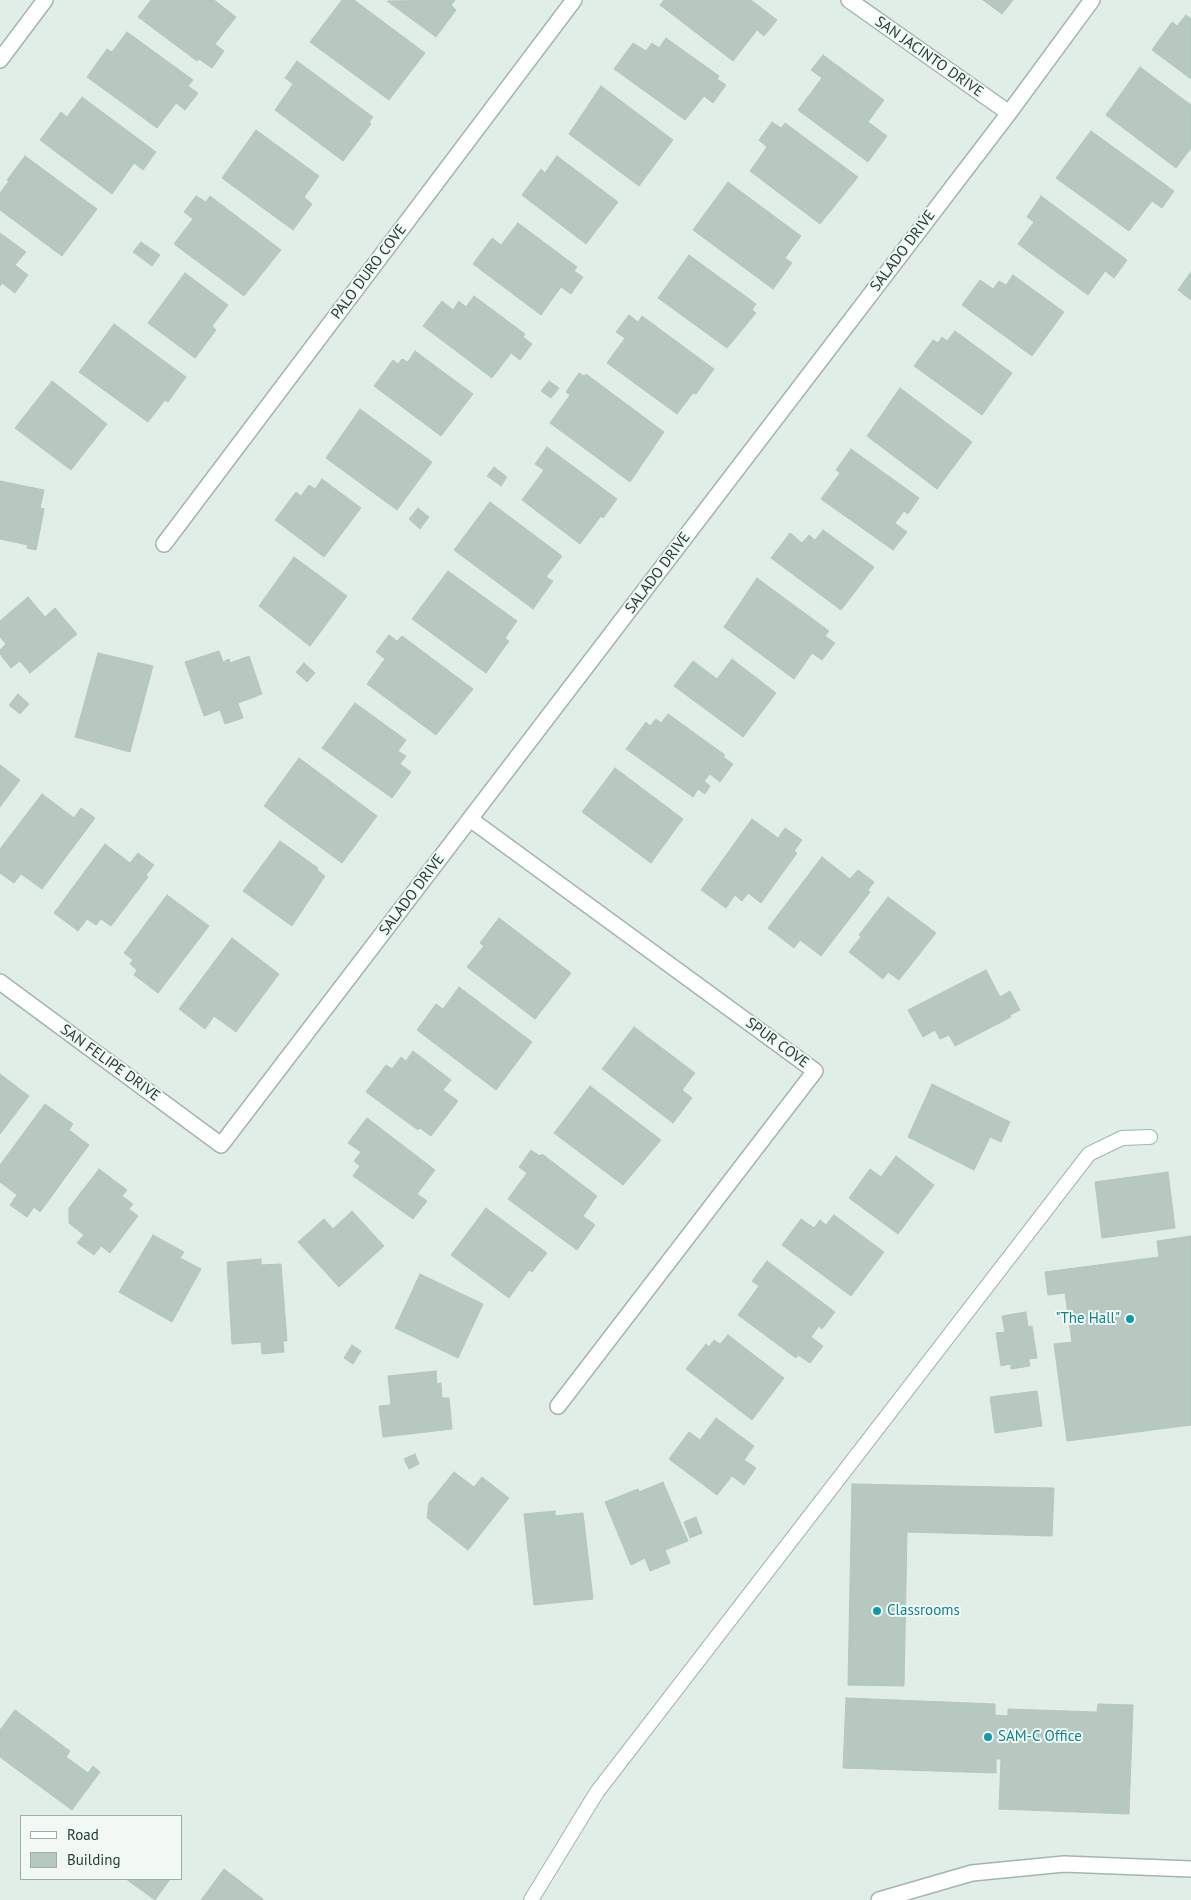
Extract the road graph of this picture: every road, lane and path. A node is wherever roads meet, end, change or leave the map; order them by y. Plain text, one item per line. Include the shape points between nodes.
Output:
1 (45, 0) edge
2 (574, 0) edge
3 (849, 0) edge
4 (1092, 0) edge
5 (0, 60) edge
6 (1009, 113) junction
7 (164, 544) dead end
8 (470, 819) junction
9 (0, 982) edge
10 (1150, 1137) dead end
11 (221, 1145) joint
12 (558, 1406) dead end
13 (1191, 1869) edge
14 (530, 1900) edge
15 (879, 1900) edge

1 - 5 street
2 - 7 street, PALO DURO COVE
3 - 6 street, SAN JACINTO DRIVE
4 - 6 street, SALADO DRIVE
6 - 8 street, SALADO DRIVE
8 - 11 street, SALADO DRIVE
8 - 12 street, SPUR COVE via 815,1071
9 - 11 street, SAN FELIPE DRIVE
10 - 14 lane via 1122,1138 1089,1154 598,1792
13 - 15 street via 1064,1864 972,1873

